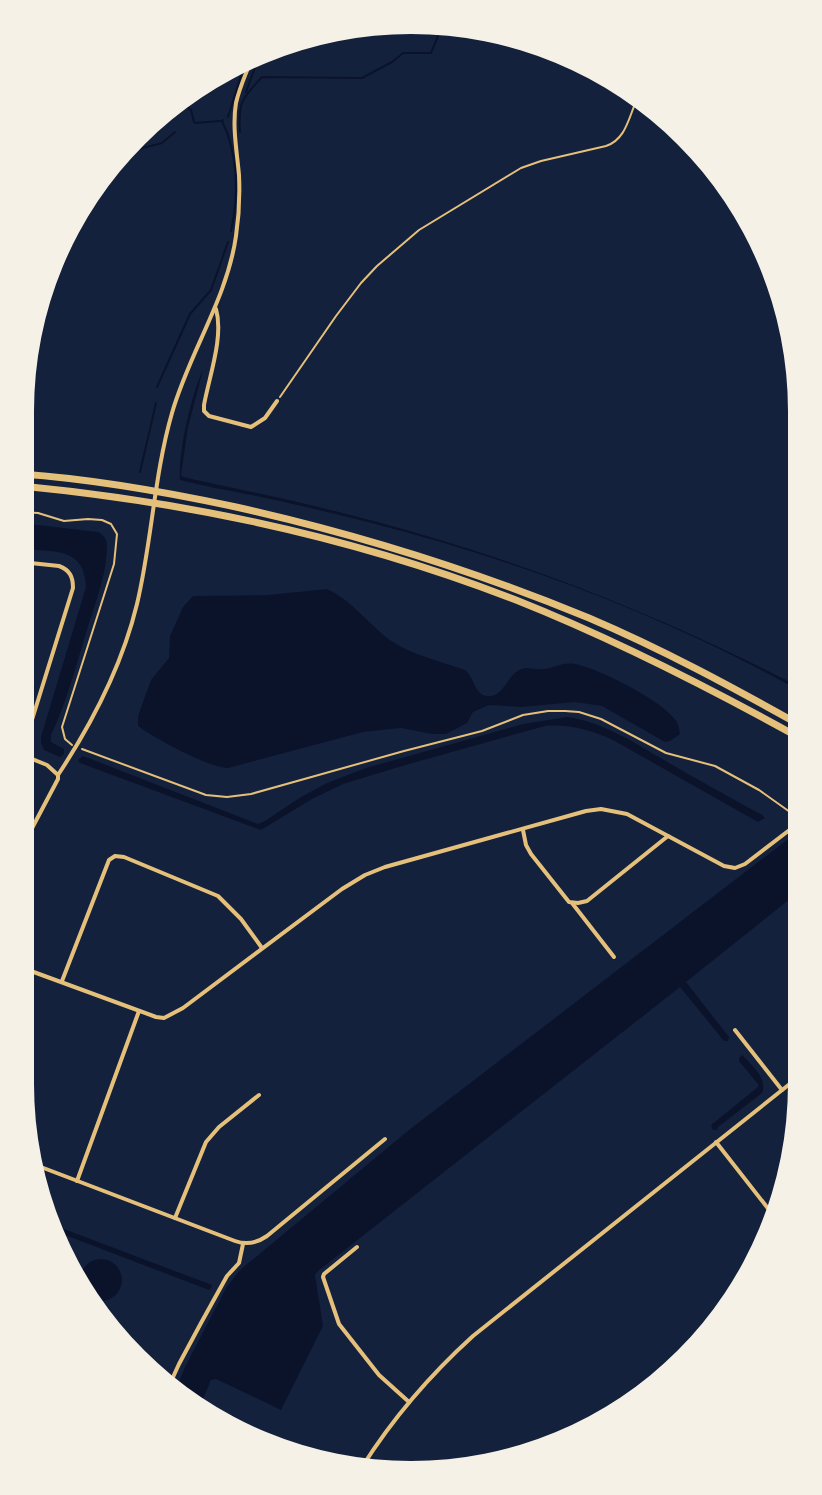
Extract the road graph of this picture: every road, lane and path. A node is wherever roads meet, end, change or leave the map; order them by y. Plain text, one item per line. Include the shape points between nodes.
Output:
1 (246, 72) edge
2 (634, 107) edge
3 (215, 307) junction
4 (277, 401) joint
5 (34, 476) edge
6 (34, 488) edge
7 (34, 513) edge
8 (34, 563) edge
9 (34, 712) edge
10 (788, 719) edge
11 (788, 731) edge
12 (76, 746) junction
13 (34, 760) edge
14 (58, 775) junction
15 (788, 811) edge
16 (34, 824) edge
17 (523, 830) junction
18 (788, 830) edge
19 (668, 836) junction
20 (572, 903) junction
21 (262, 948) junction
22 (614, 957) dead end
23 (34, 972) edge
24 (62, 981) junction
25 (139, 1011) junction
26 (735, 1030) dead end
27 (788, 1085) edge
28 (782, 1090) junction
29 (259, 1095) dead end
30 (385, 1139) dead end
31 (716, 1142) junction
32 (44, 1168) edge
33 (77, 1181) junction
34 (767, 1207) edge
35 (175, 1218) junction
36 (243, 1244) junction
37 (357, 1247) dead end
38 (173, 1377) edge
39 (409, 1402) junction
40 (368, 1459) edge

1 - 3 street via 236,104 236,239
2 - 4 path via 616,142 521,168 408,239 361,283
3 - 4 street via 218,334 204,411 251,427
3 - 12 street via 178,394 126,642
5 - 10 highway via 201,500 449,565 591,619
6 - 11 highway via 259,523 448,576 588,630
7 - 12 path via 64,521 102,520 117,534 115,559 62,727 65,739
8 - 9 street via 64,568 73,588
12 - 14 street
12 - 15 path via 206,795 227,797 482,731 523,715 579,712 666,753 715,766
13 - 14 street
14 - 16 street
17 - 19 street via 601,809 627,814
17 - 20 street via 531,854
17 - 21 street via 365,875
18 - 19 street via 735,868
19 - 20 street via 587,901
20 - 22 street
21 - 24 street via 218,896 115,856
21 - 25 street via 174,1014 164,1018
23 - 24 street
24 - 25 street
25 - 33 street
26 - 28 street
27 - 28 street
28 - 31 street
29 - 35 street via 206,1142
30 - 36 street via 262,1240
31 - 34 street
31 - 39 street via 484,1326
32 - 33 street
33 - 35 street
35 - 36 street
36 - 38 street via 239,1263
37 - 39 street via 323,1277 339,1324 379,1375
39 - 40 street

